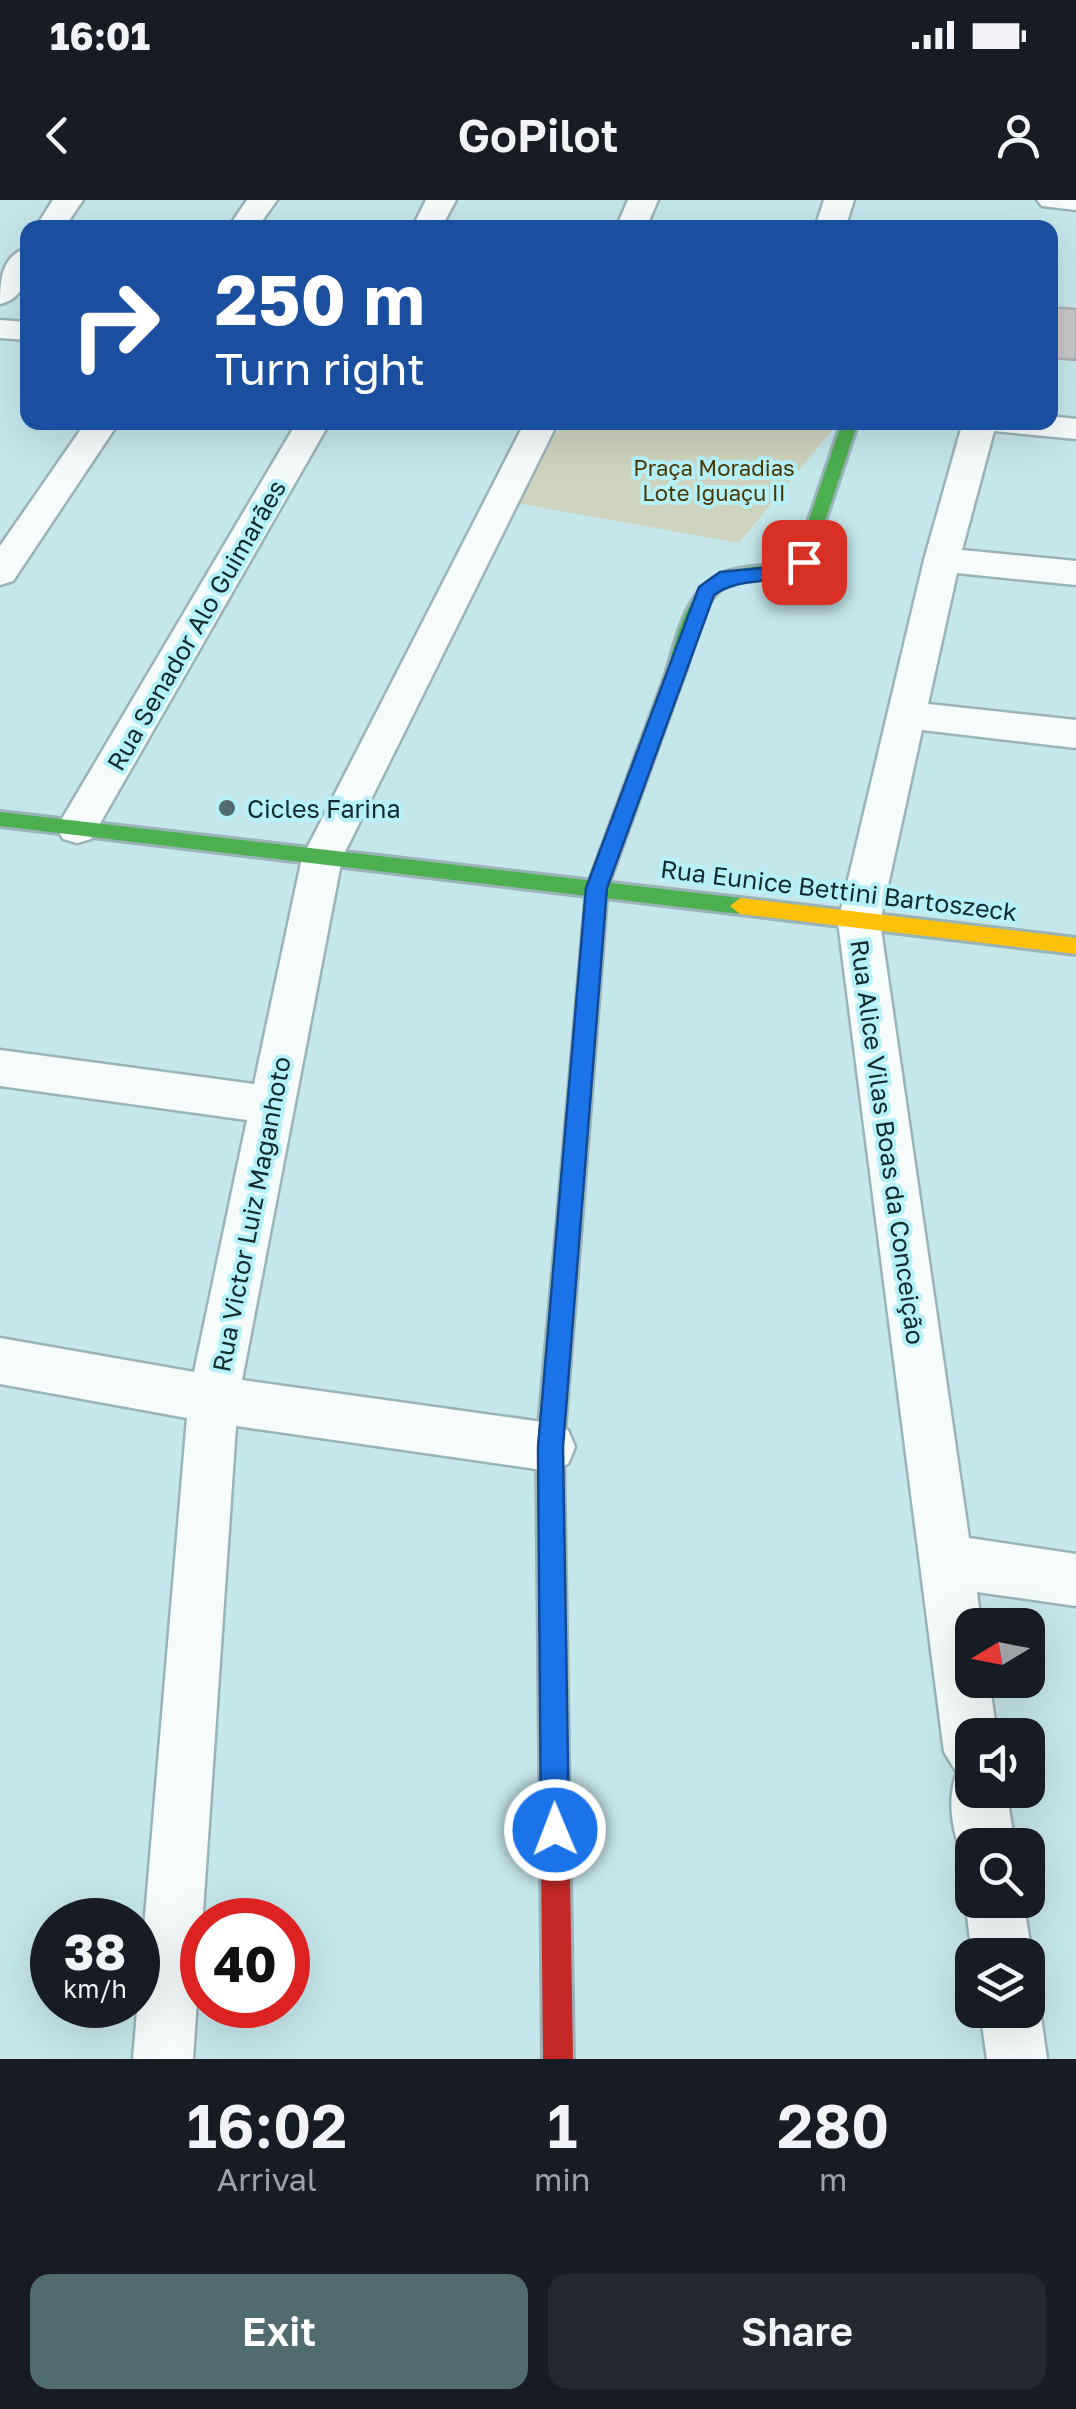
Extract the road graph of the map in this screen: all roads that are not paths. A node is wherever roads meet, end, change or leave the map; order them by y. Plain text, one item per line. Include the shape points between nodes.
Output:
1 (1052, 200) edge
2 (1076, 201) edge
3 (20, 268) edge
4 (0, 295) edge
5 (99, 430) edge
6 (309, 430) edge
7 (538, 430) edge
8 (847, 430) edge
9 (978, 430) edge
10 (942, 560) junction
11 (1076, 573) edge
12 (0, 574) edge
13 (906, 716) junction
14 (1076, 734) edge
15 (0, 819) edge
16 (77, 828) junction
17 (322, 858) junction
18 (597, 888) junction
19 (859, 922) junction
20 (1076, 946) edge
21 (0, 1068) edge
22 (272, 1105) junction
23 (0, 1361) edge
24 (213, 1399) junction
25 (550, 1447) junction
26 (944, 1561) junction
27 (1076, 1580) edge
28 (967, 1718) edge
29 (1013, 2028) edge
30 (162, 2059) edge
31 (558, 2059) edge
32 (1018, 2059) edge

1 - 2 street
3 - 4 street
5 - 12 street
6 - 16 street, Rua Senador Alo Guimarães
7 - 17 street, Rua Victor Luiz Maganhoto
8 - 18 street via 804,562 788,572 727,576 706,591
9 - 10 street, Rua Alice Vilas Boas da Conceição
10 - 11 street
10 - 13 street, Rua Alice Vilas Boas da Conceição
13 - 14 street
13 - 19 street, Rua Alice Vilas Boas da Conceição
15 - 16 street, Rua Eunice Bettini Bartoszeck
16 - 17 street, Rua Eunice Bettini Bartoszeck
17 - 18 street, Rua Eunice Bettini Bartoszeck
17 - 22 street, Rua Victor Luiz Maganhoto
18 - 19 street, Rua Eunice Bettini Bartoszeck
18 - 25 street
19 - 20 street, Rua Eunice Bettini Bartoszeck
19 - 26 street, Rua Alice Vilas Boas da Conceição
21 - 22 street
22 - 24 street, Rua Victor Luiz Maganhoto
23 - 24 street
24 - 25 street
24 - 30 street, Rua Victor Luiz Maganhoto
25 - 31 street
26 - 27 street
26 - 28 street, Rua Alice Vilas Boas da Conceição
29 - 32 street

